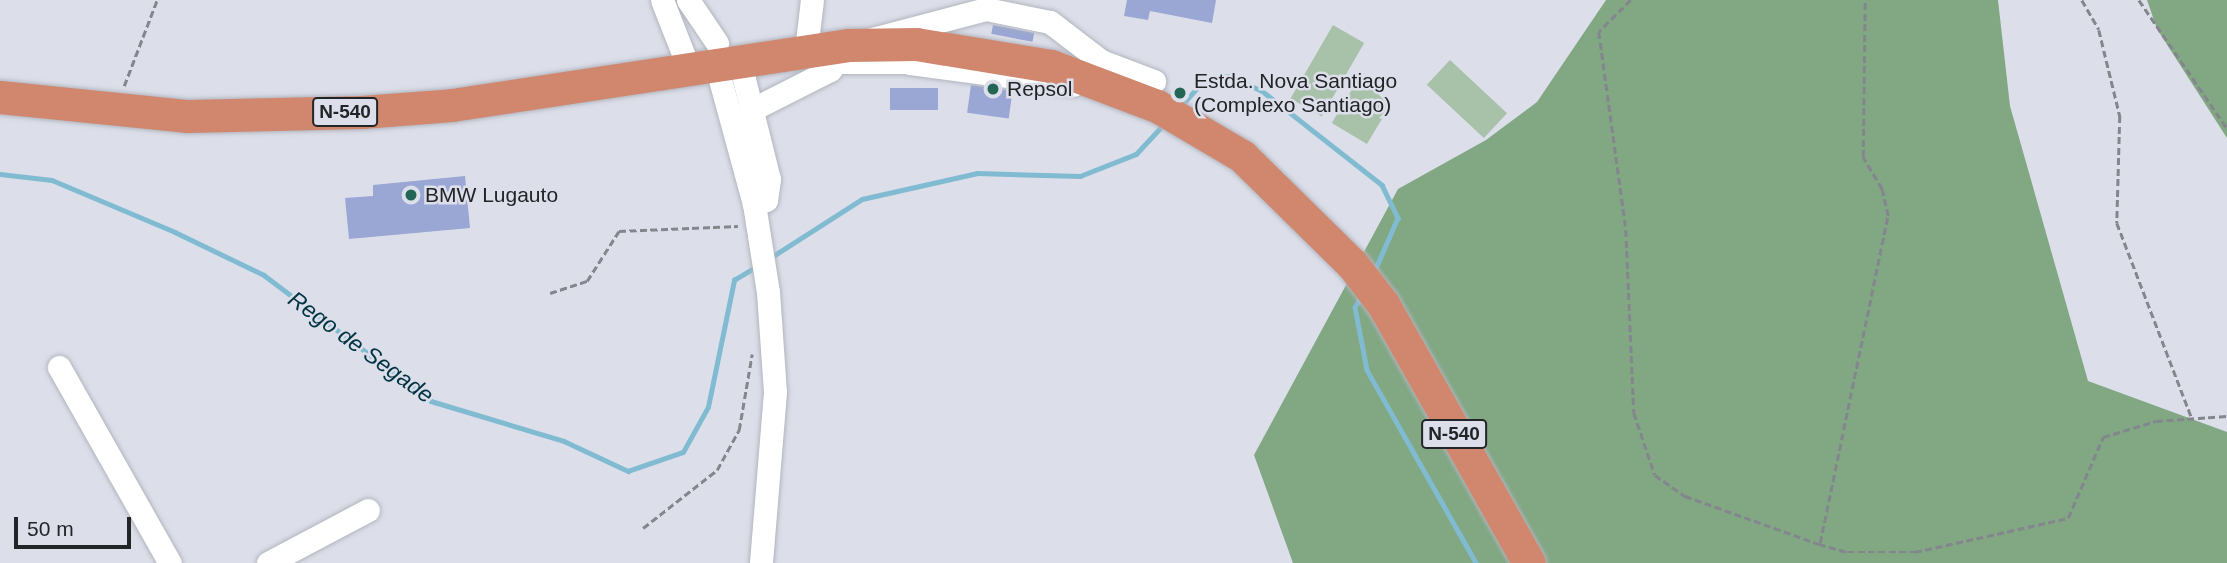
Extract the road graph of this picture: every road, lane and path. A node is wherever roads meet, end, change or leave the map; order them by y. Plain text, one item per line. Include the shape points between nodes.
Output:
1 (157, 0) edge
2 (662, 0) edge
3 (688, 0) edge
4 (812, 0) edge
5 (1630, 0) edge
6 (1865, 0) edge
7 (2082, 0) edge
8 (2139, 0) edge
9 (841, 51) junction
10 (910, 62) junction
11 (717, 64) junction
12 (1154, 81) dead end
13 (1122, 90) junction
14 (0, 97) edge
15 (755, 108) junction
16 (122, 113) junction
17 (2227, 128) edge
18 (756, 215) junction
19 (550, 293) dead end
20 (772, 345) junction
21 (59, 367) dead end
22 (2227, 416) edge
23 (2192, 418) junction
24 (368, 510) dead end
25 (643, 528) dead end
26 (1819, 544) junction
27 (170, 563) edge
28 (268, 563) edge
29 (761, 563) edge
30 (1529, 563) edge

1 - 16 path via 124,86
2 - 11 street
3 - 11 street
4 - 9 street
5 - 26 path via 1599,32 1626,230 1633,413 1655,475 1685,496
6 - 26 path via 1863,157 1882,189 1888,216
7 - 23 path via 2099,30 2120,116 2117,223
8 - 17 path
9 - 10 street
9 - 10 street
9 - 11 highway, N-540
9 - 12 street via 986,9 1050,22 1101,61
9 - 13 highway, N-540 via 982,53 1051,66
9 - 15 street
10 - 13 street
11 - 15 street
11 - 16 highway, N-540 via 439,106
11 - 18 street
13 - 30 highway, N-540 via 1242,156 1352,264 1382,304
14 - 16 highway, N-540
15 - 18 street via 769,179 766,200
18 - 19 path via 619,231 587,281
18 - 20 street
20 - 25 path via 753,352 739,430 717,470
20 - 29 street via 775,392
21 - 27 street
22 - 23 path
23 - 26 path via 2103,437 2068,518 2042,527 1915,552 1847,552
24 - 28 street

